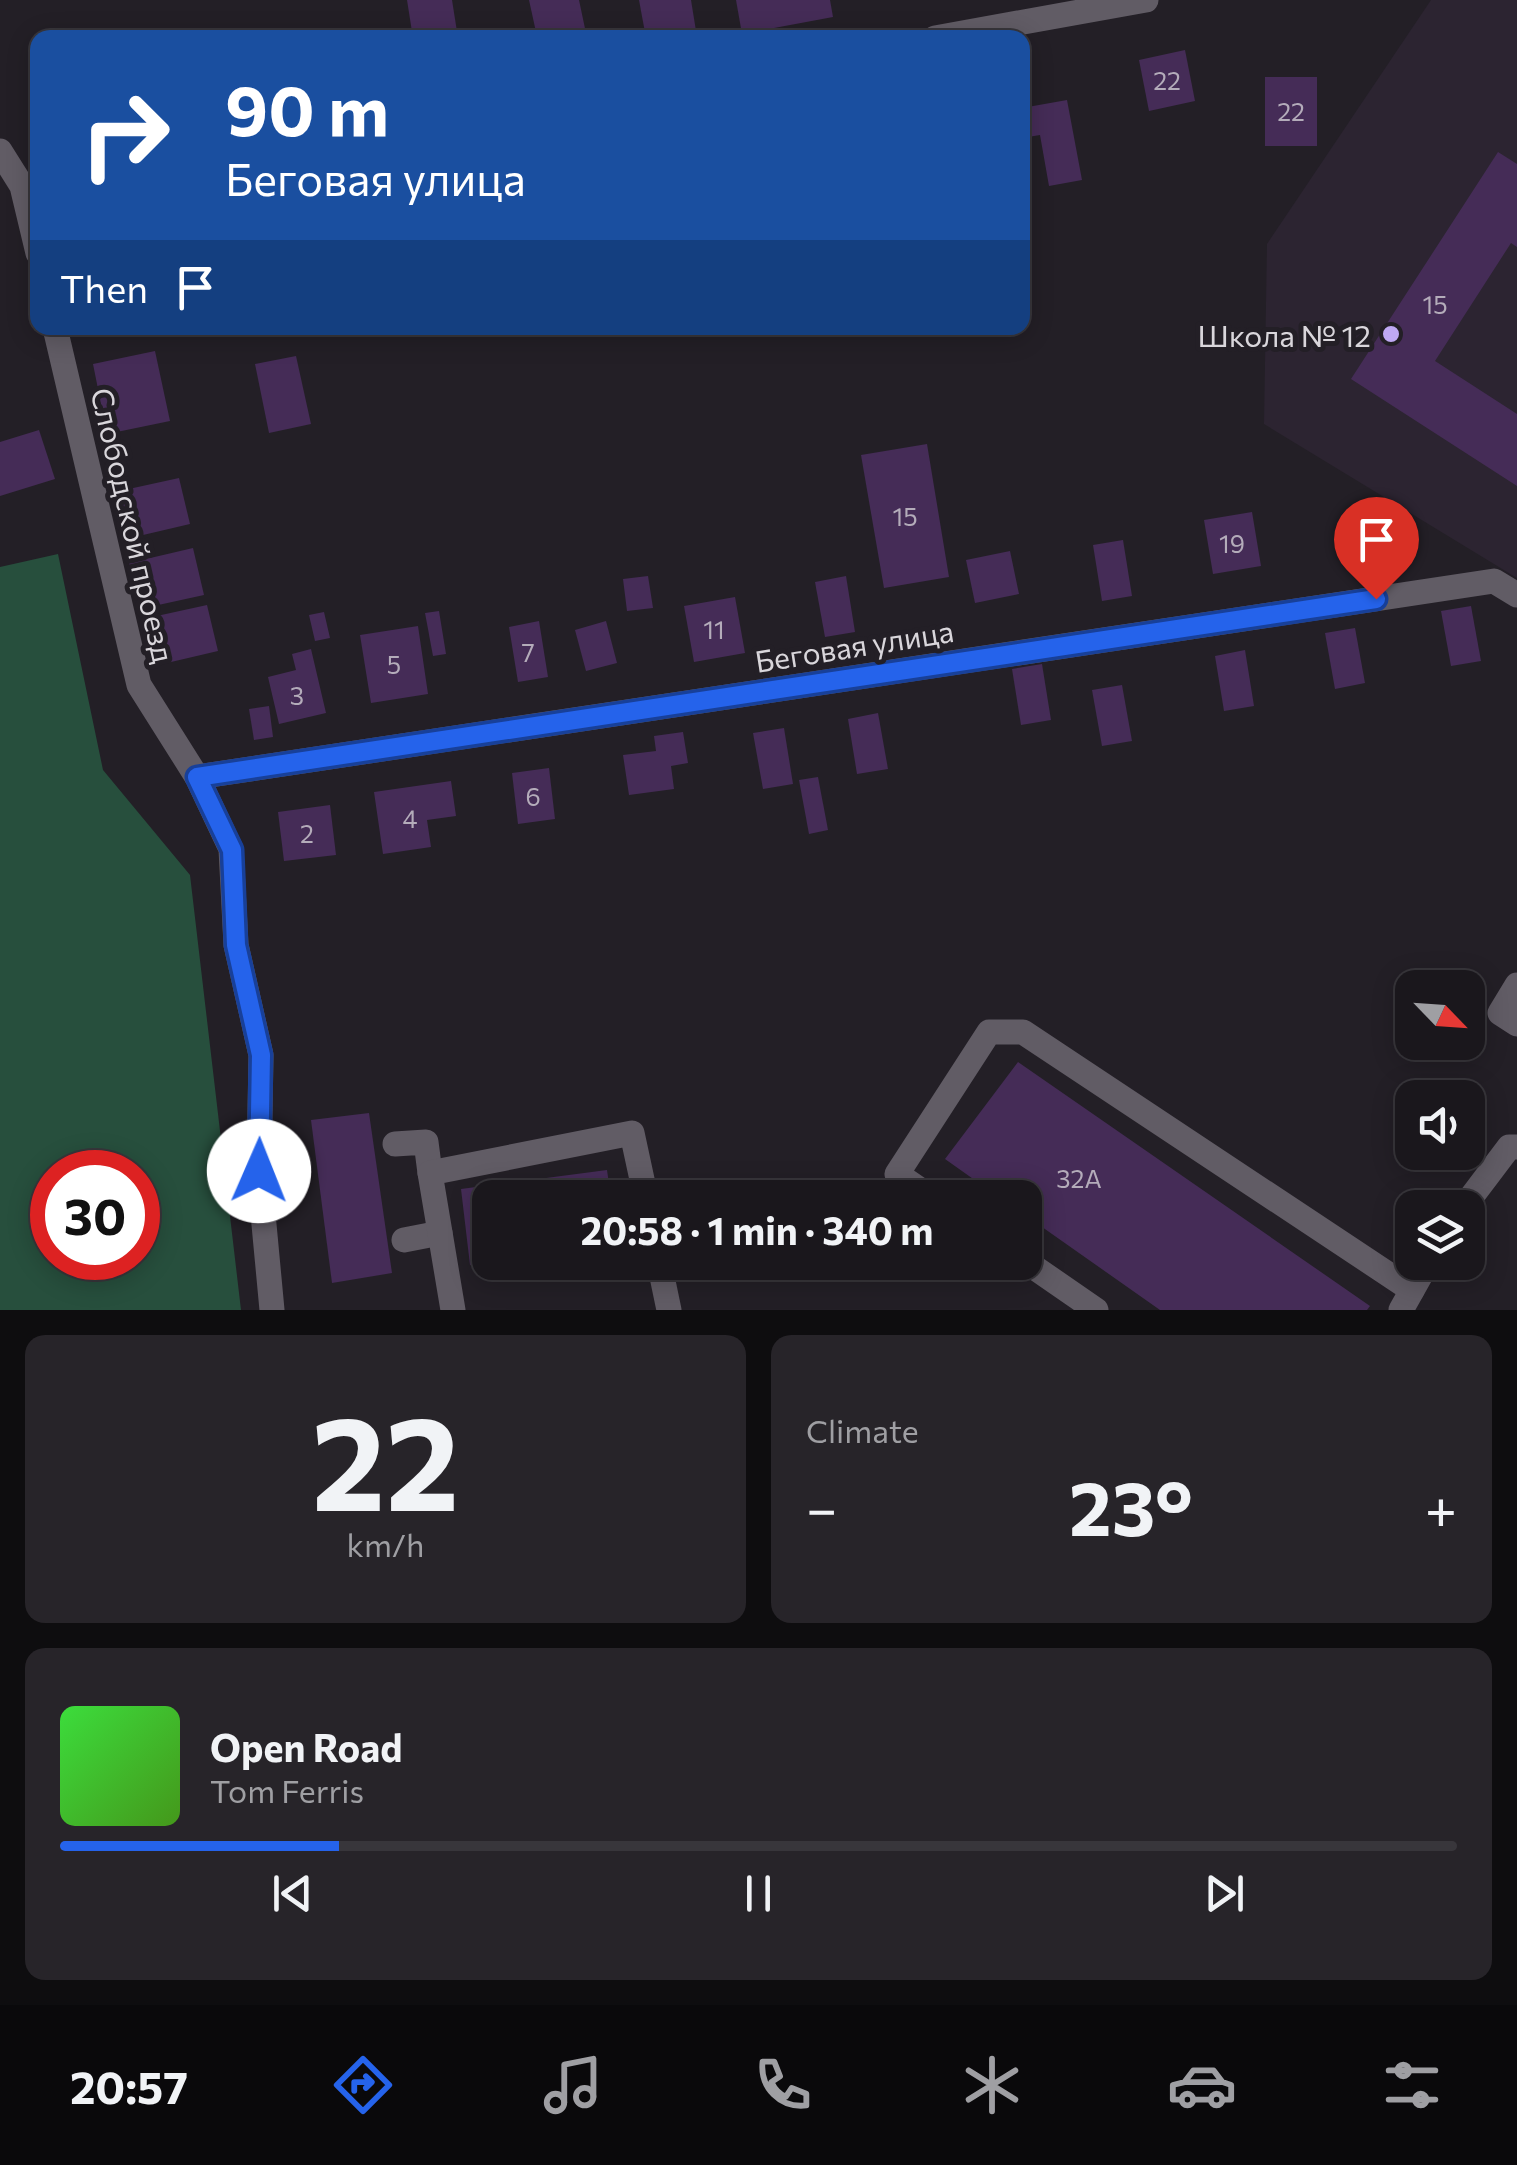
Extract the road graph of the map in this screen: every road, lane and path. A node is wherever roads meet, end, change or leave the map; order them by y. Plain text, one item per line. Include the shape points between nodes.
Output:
1 (1146, 0) edge
2 (979, 30) edge
3 (0, 151) edge
4 (30, 185) edge
5 (57, 335) edge
6 (1517, 595) edge
7 (197, 777) junction
8 (1517, 986) edge
9 (1517, 1024) edge
10 (396, 1144) dead end
11 (1517, 1147) edge
12 (430, 1173) junction
13 (642, 1180) edge
14 (906, 1180) edge
15 (1477, 1190) edge
16 (440, 1234) junction
17 (404, 1240) dead end
18 (1042, 1273) edge
19 (663, 1280) edge
20 (1406, 1300) edge
21 (272, 1310) edge
22 (452, 1310) edge
23 (669, 1310) edge
24 (1096, 1310) edge

1 - 2 street
3 - 4 street
5 - 7 street, Слободской проезд via 138,686
6 - 7 street, Беговая улица via 1494,582
7 - 21 street, Слободской проезд via 232,850 236,945 261,1055 259,1171
8 - 9 street via 1500,1013
10 - 12 street via 426,1142
11 - 15 street via 1509,1147
12 - 13 street via 632,1133
12 - 16 street
14 - 20 street via 897,1174 989,1032 1024,1032
16 - 17 street
16 - 22 street
18 - 24 street
19 - 23 street

